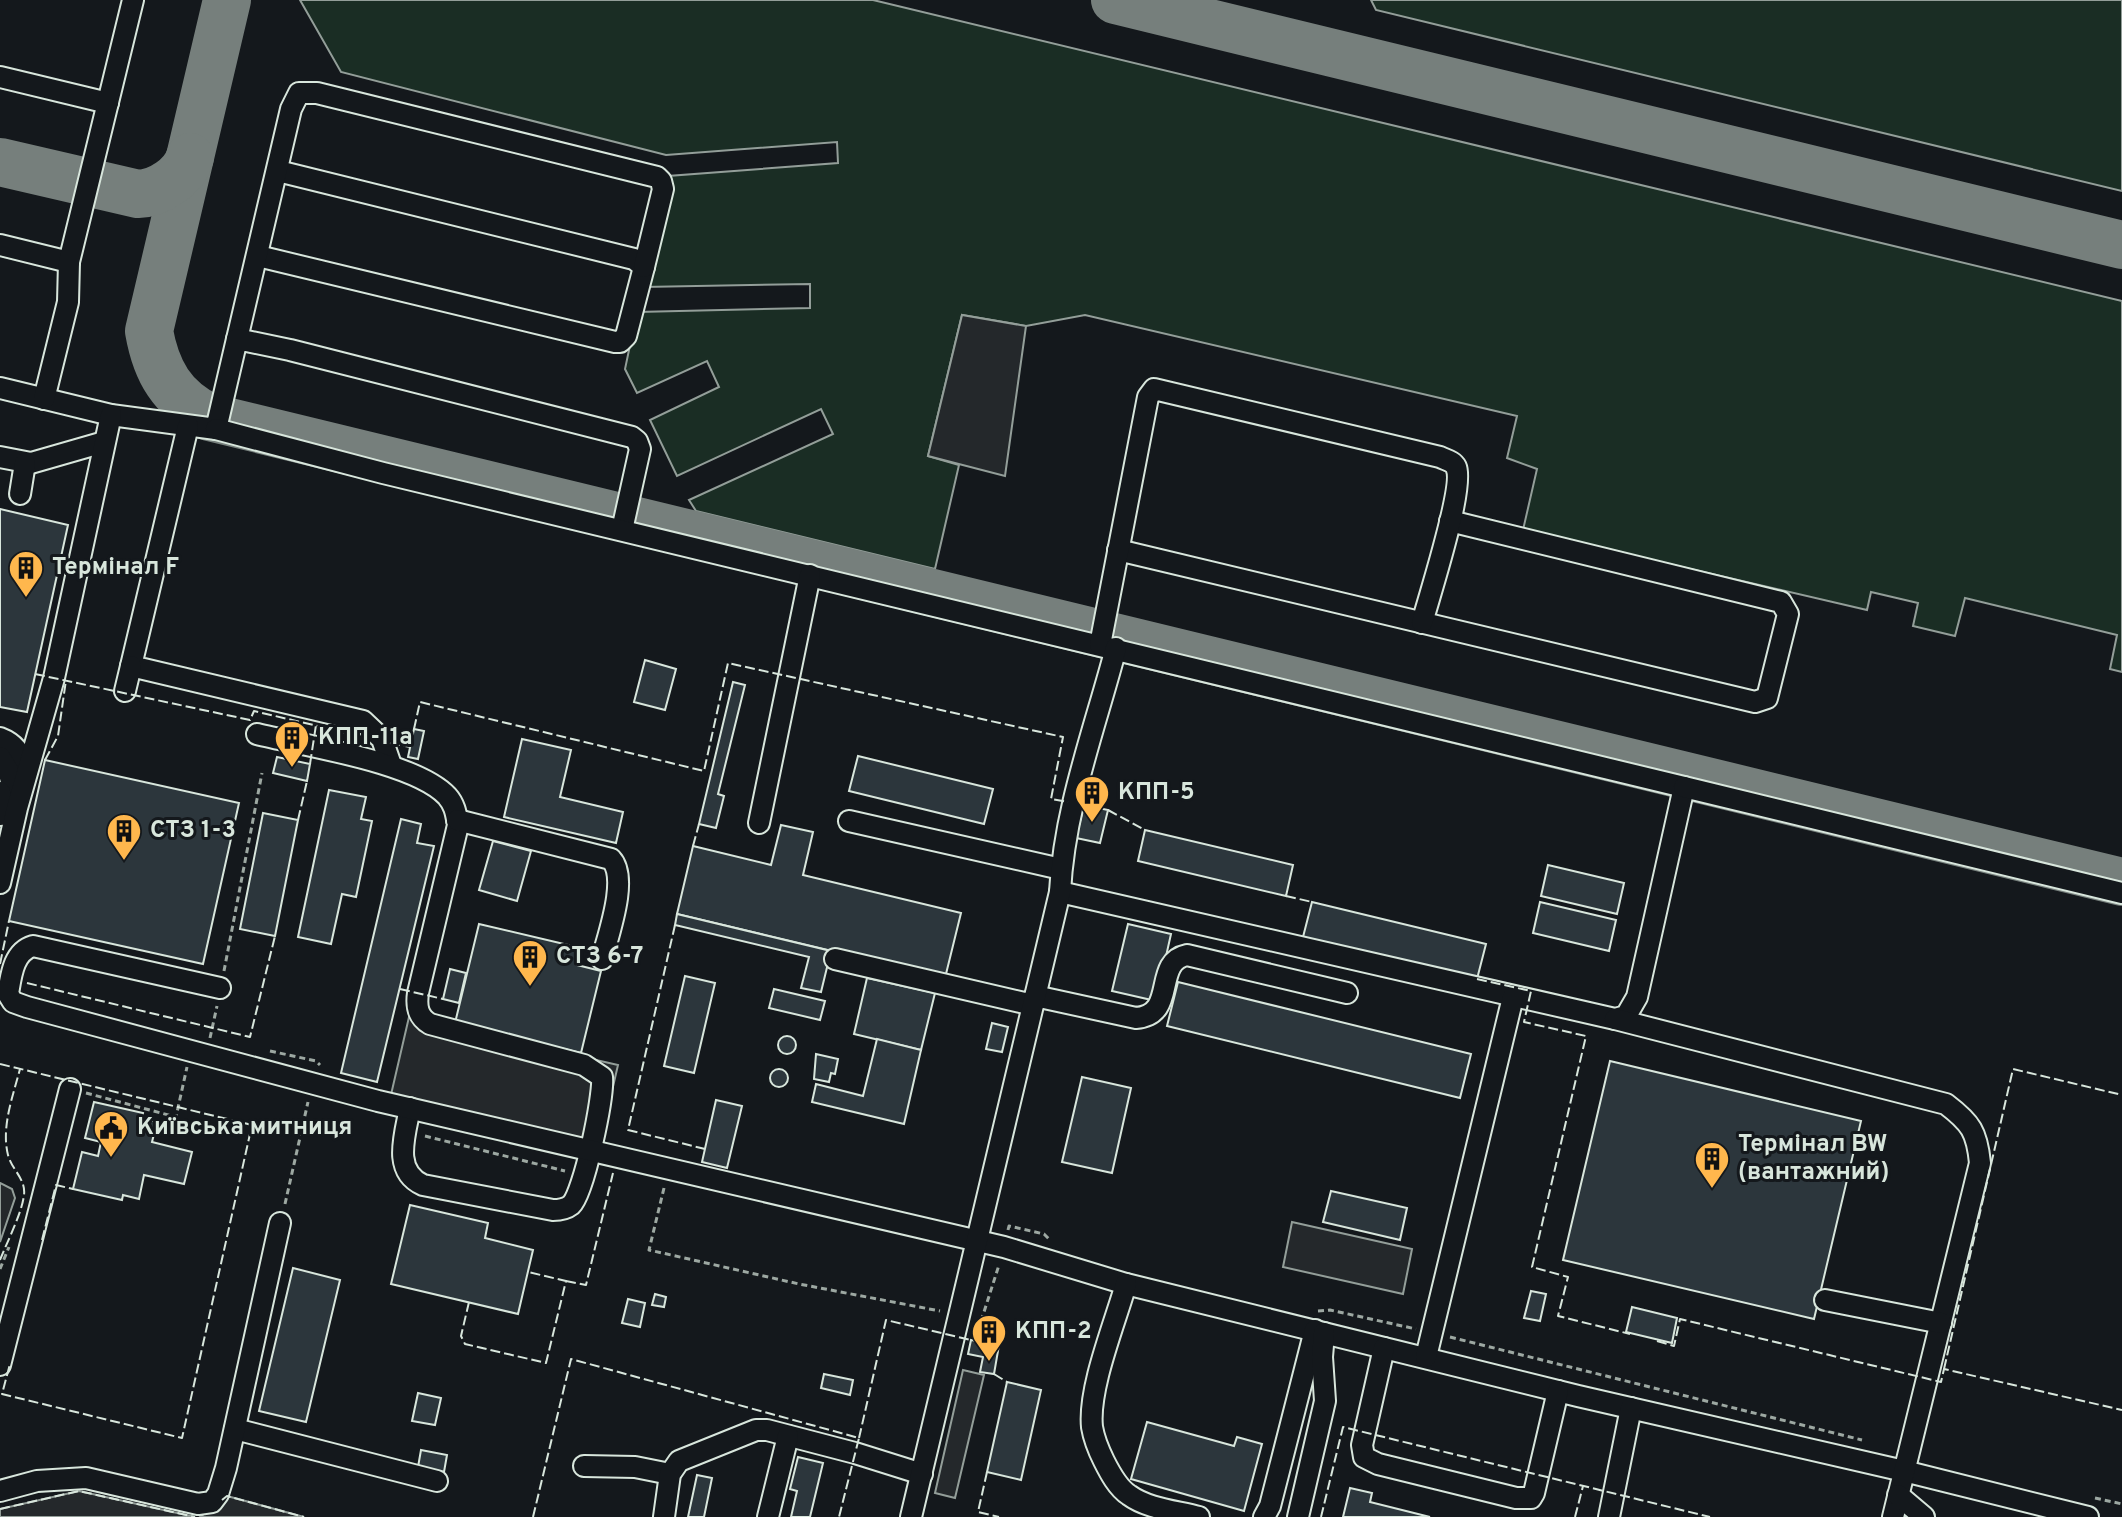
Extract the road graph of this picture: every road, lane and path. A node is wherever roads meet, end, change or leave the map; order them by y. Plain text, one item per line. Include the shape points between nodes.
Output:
1 (133, 0) edge
2 (0, 77) edge
3 (108, 103) junction
4 (278, 171) junction
5 (0, 245) edge
6 (258, 256) junction
7 (69, 262) junction
8 (644, 267) junction
9 (237, 339) junction
10 (0, 388) edge
11 (44, 399) junction
12 (111, 415) junction
13 (188, 426) junction
14 (216, 429) junction
15 (104, 442) junction
16 (0, 457) edge
17 (25, 463) junction
18 (20, 494) dead end
19 (1450, 521) junction
20 (622, 530) junction
21 (1118, 550) junction
22 (810, 575) junction
23 (1422, 623) junction
24 (1108, 647) junction
25 (131, 666) junction
26 (125, 691) dead end
27 (257, 734) dead end
28 (0, 738) edge
29 (0, 757) edge
30 (391, 765) junction
31 (262, 773) dead end
32 (1684, 787) junction
33 (0, 792) edge
34 (9, 811) edge
35 (457, 820) junction
36 (849, 821) dead end
37 (759, 823) dead end
38 (1061, 869) junction
39 (0, 883) edge
40 (1060, 892) junction
41 (2122, 893) edge
42 (602, 959) dead end
43 (835, 959) dead end
44 (220, 988) junction
45 (1347, 993) dead end
46 (1513, 997) junction
47 (1034, 1000) junction
48 (1615, 1019) junction
49 (210, 1038) dead end
50 (70, 1089) dead end
51 (308, 1100) dead end
52 (410, 1108) junction
53 (405, 1131) junction
54 (590, 1149) junction
55 (669, 1169) junction
56 (584, 1175) junction
57 (280, 1223) joint
58 (978, 1241) junction
59 (1053, 1243) dead end
60 (1004, 1247) junction
61 (1126, 1284) junction
62 (1825, 1300) dead end
63 (960, 1314) junction
64 (983, 1319) junction
65 (1941, 1323) junction
66 (1318, 1325) junction
67 (1431, 1333) junction
68 (975, 1340) dead end
69 (1384, 1348) junction
70 (1426, 1357) junction
71 (0, 1365) edge
72 (1558, 1391) junction
73 (1631, 1408) junction
74 (235, 1429) junction
75 (788, 1436) junction
76 (1869, 1442) dead end
77 (584, 1466) dead end
78 (1904, 1471) junction
79 (670, 1474) junction
80 (922, 1474) junction
81 (437, 1481) dead end
82 (0, 1491) edge
83 (1898, 1495) junction
84 (2122, 1504) edge
85 (2090, 1507) edge
86 (664, 1517) edge
87 (768, 1517) edge
88 (911, 1517) edge
89 (1199, 1517) edge
90 (1264, 1517) edge
91 (1298, 1517) edge
92 (1609, 1517) edge
93 (1893, 1517) edge
94 (1924, 1517) edge

1 - 3 lane
2 - 3 lane
3 - 7 lane
4 - 6 lane
4 - 8 lane via 634,259
4 - 8 lane via 291,109 305,92 650,175 663,189
5 - 7 lane
6 - 8 lane via 615,342 626,336
6 - 9 lane
7 - 11 lane via 68,302
9 - 14 lane
9 - 20 lane via 632,437 640,449
10 - 11 lane
11 - 12 lane
12 - 13 lane
12 - 15 lane
13 - 14 lane
13 - 25 lane
14 - 20 lane
15 - 17 lane
15 - 34 lane via 54,678
16 - 17 lane
17 - 18 lane
19 - 21 lane via 1457,469 1449,461 1154,389 1148,397
19 - 23 lane
19 - 23 lane via 1781,602 1788,614 1768,694 1755,702
20 - 22 lane
21 - 23 lane
21 - 24 lane
22 - 24 lane
22 - 37 lane
24 - 32 lane
24 - 38 lane
25 - 26 lane
25 - 30 lane via 363,721 382,739
27 - 30 lane
28 - 34 lane via 11,743 23,771
29 - 34 lane via 8,770
30 - 35 lane via 445,794
31 - 44 path
32 - 41 lane
32 - 48 lane via 1637,997 1626,1016
33 - 34 lane
34 - 39 lane
35 - 42 lane via 611,859 619,885
35 - 54 lane via 418,1011 430,1024 595,1070 603,1084
36 - 38 lane
38 - 40 lane
40 - 46 lane
40 - 47 lane
43 - 47 lane
44 - 49 path
44 - 52 lane via 33,946 17,957 8,994 27,1007
45 - 47 lane via 1187,955 1172,963 1159,1006 1146,1016
46 - 48 lane
46 - 67 lane
47 - 58 lane
48 - 65 lane via 1946,1104 1966,1120 1977,1140 1980,1163
50 - 71 lane
51 - 57 path
52 - 53 lane
52 - 54 lane
53 - 56 path
53 - 56 lane via 404,1167 423,1185 553,1210 570,1205
54 - 55 lane
54 - 56 lane
55 - 58 lane
55 - 63 path via 649,1250
57 - 74 lane
58 - 60 lane
58 - 63 lane
59 - 60 path via 1044,1234 1009,1226
60 - 61 lane
60 - 64 path
61 - 66 lane
61 - 89 lane via 1096,1385 1092,1429 1098,1449 1128,1495
62 - 65 lane
63 - 64 path
63 - 80 lane
64 - 68 path
65 - 78 lane
66 - 67 path via 1330,1310
66 - 69 lane
66 - 90 lane
66 - 91 lane via 1325,1401
67 - 70 lane
67 - 76 path
69 - 70 lane
69 - 72 lane via 1362,1445 1364,1457 1378,1464 1531,1498
70 - 72 lane
72 - 73 lane
73 - 78 lane
73 - 92 lane
74 - 81 lane
74 - 82 lane via 218,1494 205,1505 86,1478 37,1481
75 - 79 lane via 747,1432 679,1461
75 - 80 lane
75 - 87 lane
77 - 79 lane
78 - 83 lane
78 - 85 lane
79 - 86 lane
80 - 88 lane
83 - 93 lane
83 - 94 lane
84 - 85 path

